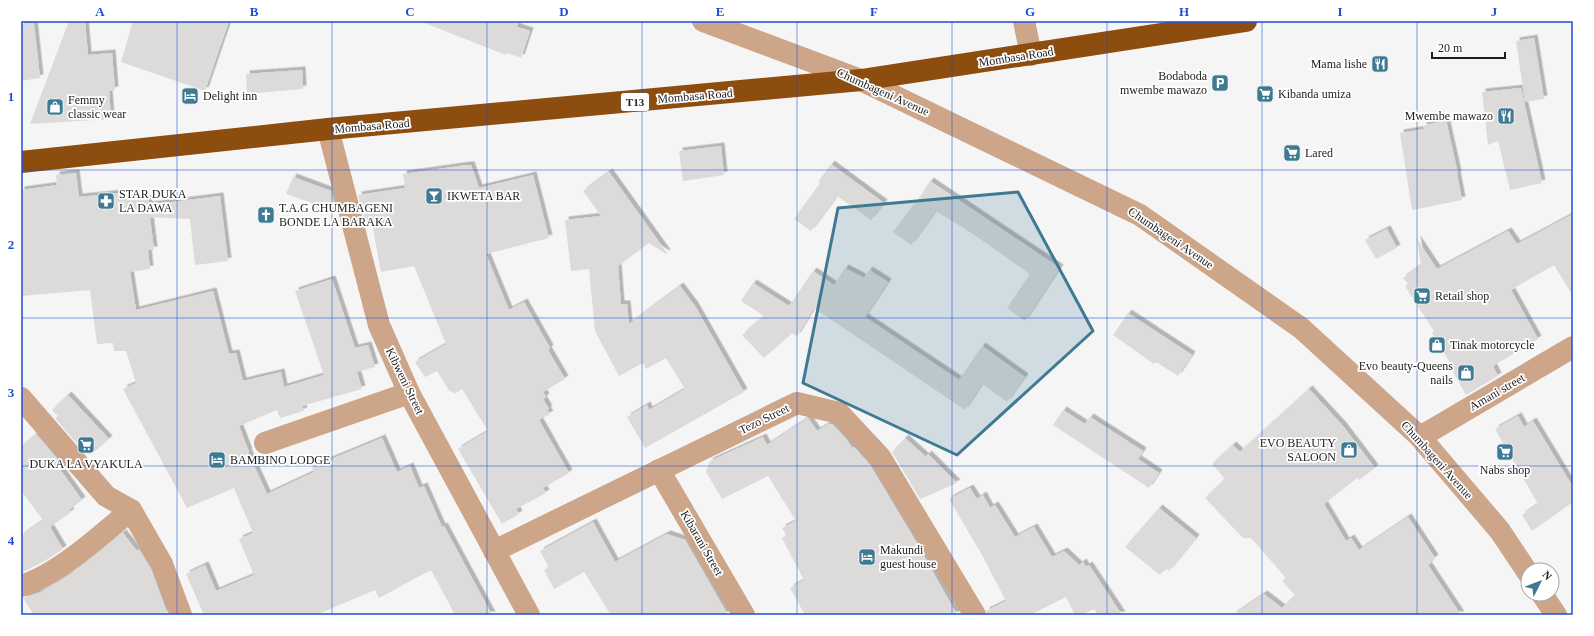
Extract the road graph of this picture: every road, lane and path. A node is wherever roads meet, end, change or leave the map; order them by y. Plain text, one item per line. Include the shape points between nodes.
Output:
1 (703, 21) edge
2 (1024, 21) edge
3 (1246, 21) edge
4 (1031, 55) junction
5 (861, 80) junction
6 (328, 129) junction
7 (21, 162) edge
8 (1573, 348) edge
9 (409, 393) junction
10 (21, 398) edge
11 (1420, 437) junction
12 (265, 443) dead end
13 (659, 470) junction
14 (131, 510) junction
15 (494, 551) junction
16 (1521, 562) edge
17 (21, 586) edge
18 (1547, 602) edge
19 (181, 615) edge
20 (529, 615) edge
21 (744, 615) edge
22 (975, 615) edge
23 (1556, 615) edge

1 - 5 street, Chumbageni Avenue
2 - 4 street
3 - 4 highway, Mombasa Road / T13
4 - 5 highway, Mombasa Road / T13
5 - 6 highway, Mombasa Road / T13
5 - 11 street, Chumbageni Avenue via 1140,215 1301,328
6 - 7 highway, Mombasa Road / T13
6 - 9 street, Kibweni Street via 379,325
8 - 11 street, Amani street
9 - 12 street
9 - 15 street, Kibweni Street
10 - 14 street via 106,496
11 - 16 street, Chumbageni Avenue via 1500,531
13 - 15 street, Tezo Street
13 - 21 street, Kibarani Street
13 - 22 street, Tezo Street via 797,403 838,413 880,457
14 - 17 street via 73,557 44,576
14 - 19 street via 162,564
15 - 20 street, Kibweni Street
18 - 23 street

